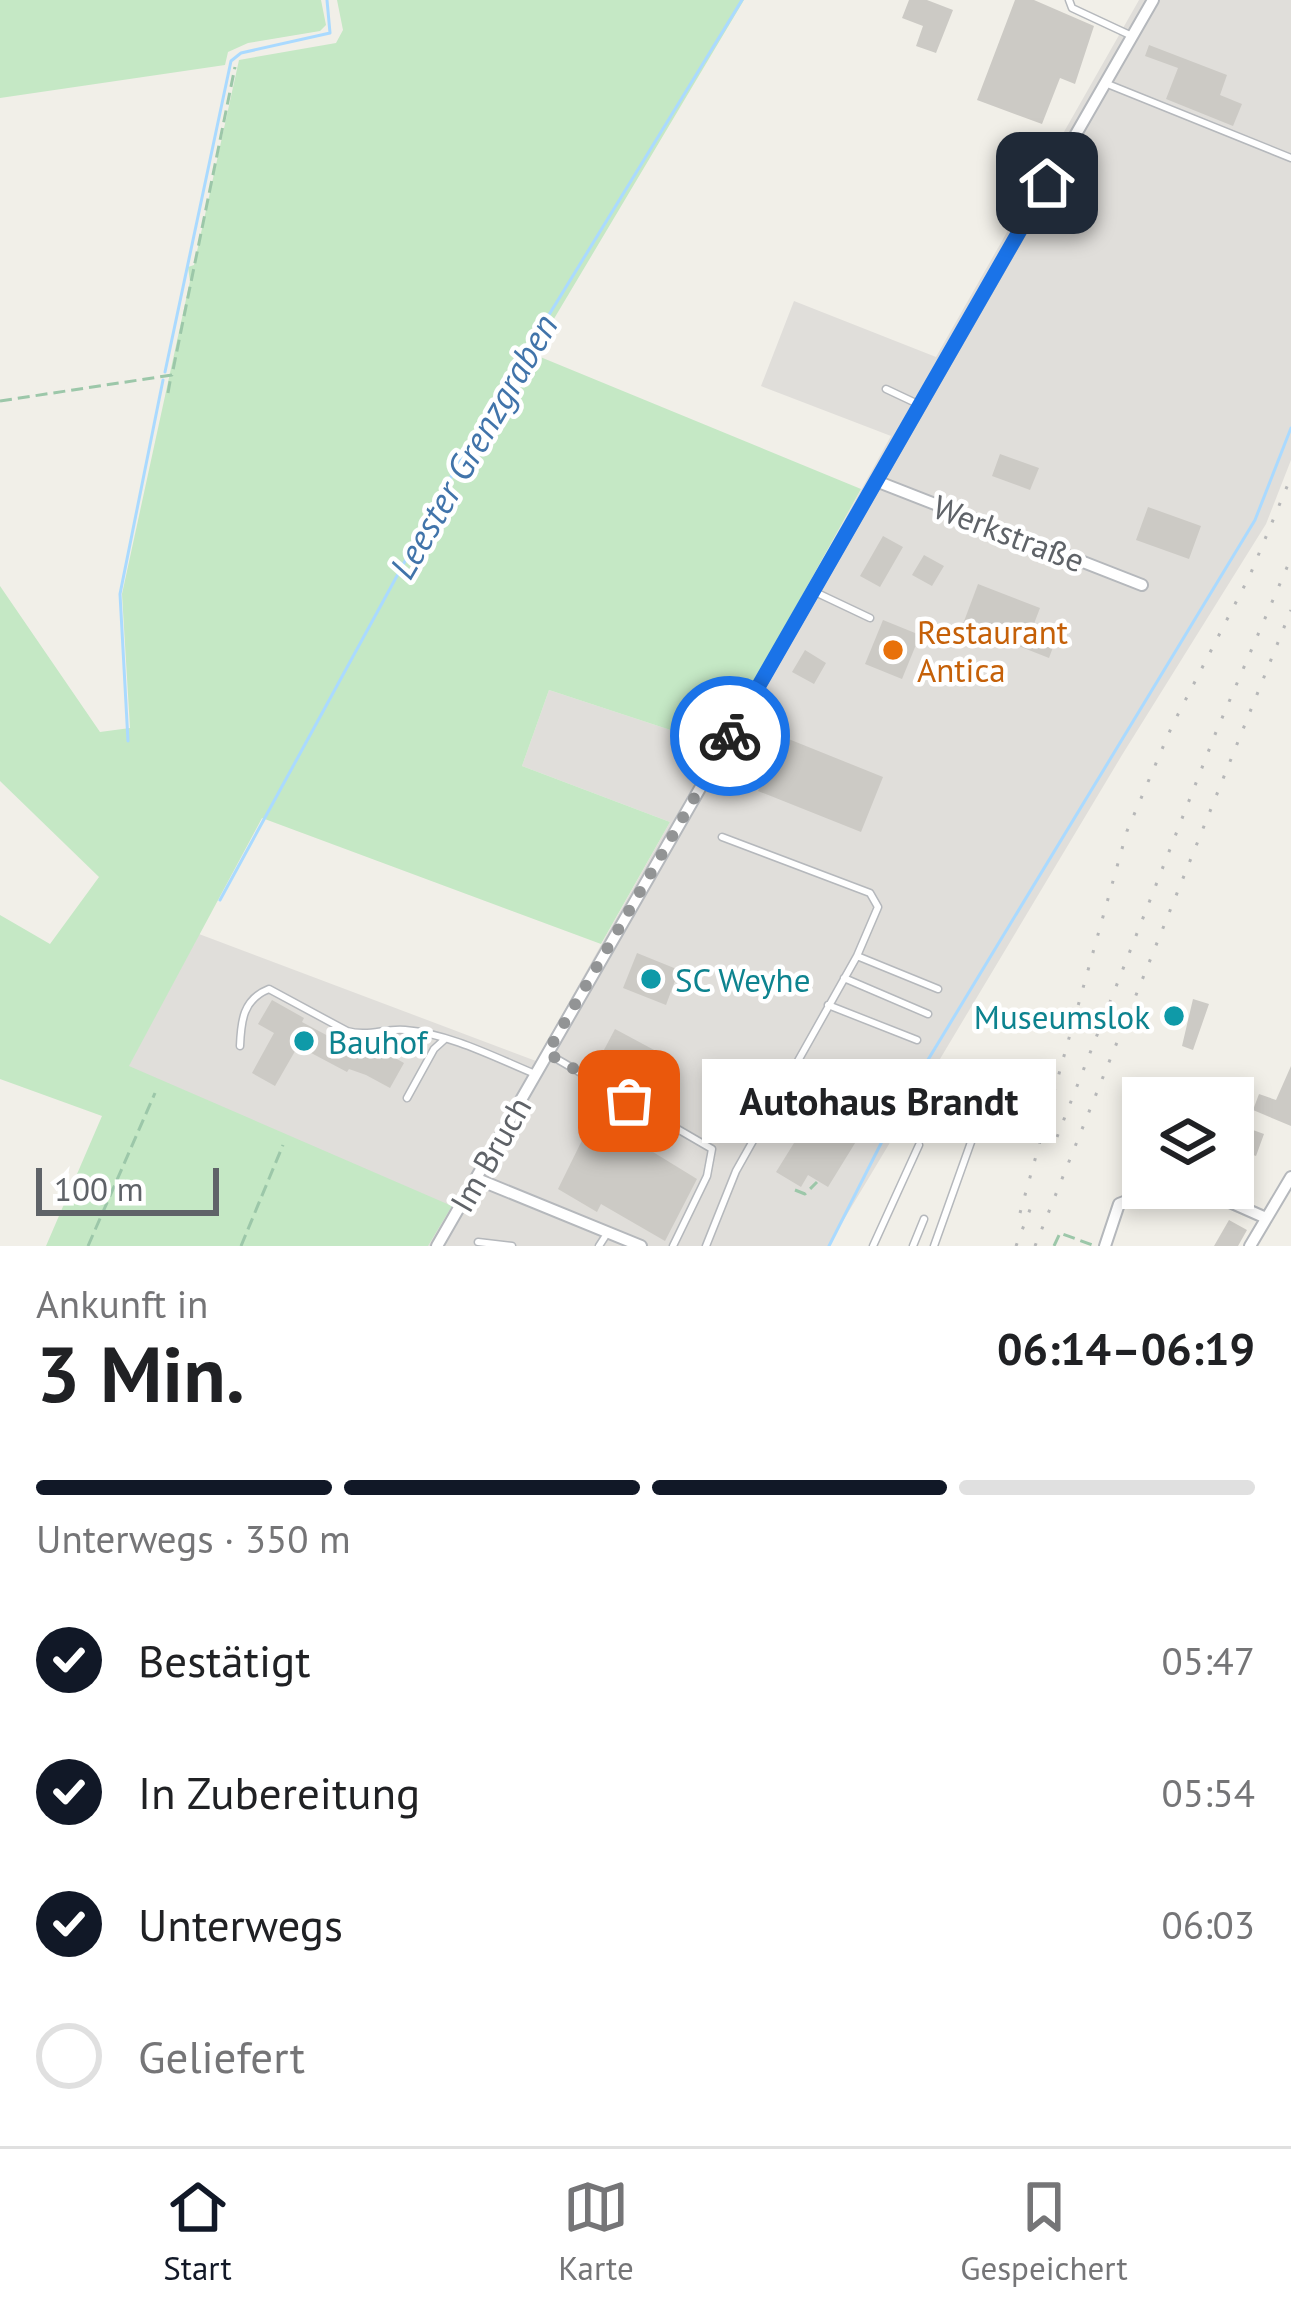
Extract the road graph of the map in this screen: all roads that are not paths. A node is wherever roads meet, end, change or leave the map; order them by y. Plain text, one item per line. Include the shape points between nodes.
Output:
1 (1069, 0) edge
2 (1153, 0) edge
3 (1132, 36) junction
4 (1105, 82) junction
5 (1291, 158) edge
6 (886, 389) dead end
7 (920, 405) junction
8 (876, 481) junction
9 (1142, 585) dead end
10 (813, 591) junction
11 (870, 618) dead end
12 (722, 837) dead end
13 (857, 956) junction
14 (844, 978) junction
15 (938, 989) dead end
16 (828, 1005) junction
17 (928, 1014) dead end
18 (445, 1039) junction
19 (916, 1040) dead end
20 (240, 1046) dead end
21 (547, 1053) junction
22 (535, 1074) junction
23 (407, 1099) dead end
24 (981, 1114) dead end
25 (919, 1145) dead end
26 (1291, 1177) edge
27 (477, 1179) junction
28 (924, 1219) dead end
29 (1266, 1219) junction
30 (608, 1232) junction
31 (478, 1242) dead end
32 (437, 1246) edge
33 (512, 1246) edge
34 (599, 1246) edge
35 (641, 1246) edge
36 (673, 1246) edge
37 (706, 1246) edge
38 (873, 1246) edge
39 (914, 1246) edge
40 (934, 1246) edge
41 (1106, 1246) edge
42 (1250, 1246) edge

1 - 3 lane
2 - 3 street, Im Bruch
3 - 4 street, Im Bruch
4 - 5 lane
4 - 7 street, Im Bruch
6 - 7 lane
7 - 8 street, Im Bruch
8 - 9 street, Werkstraße
8 - 10 street, Im Bruch
10 - 11 lane
10 - 21 street, Im Bruch
12 - 13 lane via 870,893 878,907
13 - 14 lane
13 - 15 lane
14 - 16 lane
14 - 17 lane
16 - 19 lane
16 - 37 lane via 736,1171
18 - 20 lane via 402,1029 362,1035 269,989 248,1005
18 - 22 lane
18 - 23 lane
21 - 22 street, Im Bruch
21 - 36 lane via 712,1149
22 - 27 street, Im Bruch
24 - 40 lane
25 - 38 lane
26 - 29 street
27 - 30 street
27 - 32 street, Im Bruch
28 - 39 lane
29 - 41 street via 1214,1195 1134,1198 1119,1204
29 - 42 street
30 - 34 lane
30 - 35 street
31 - 33 lane

